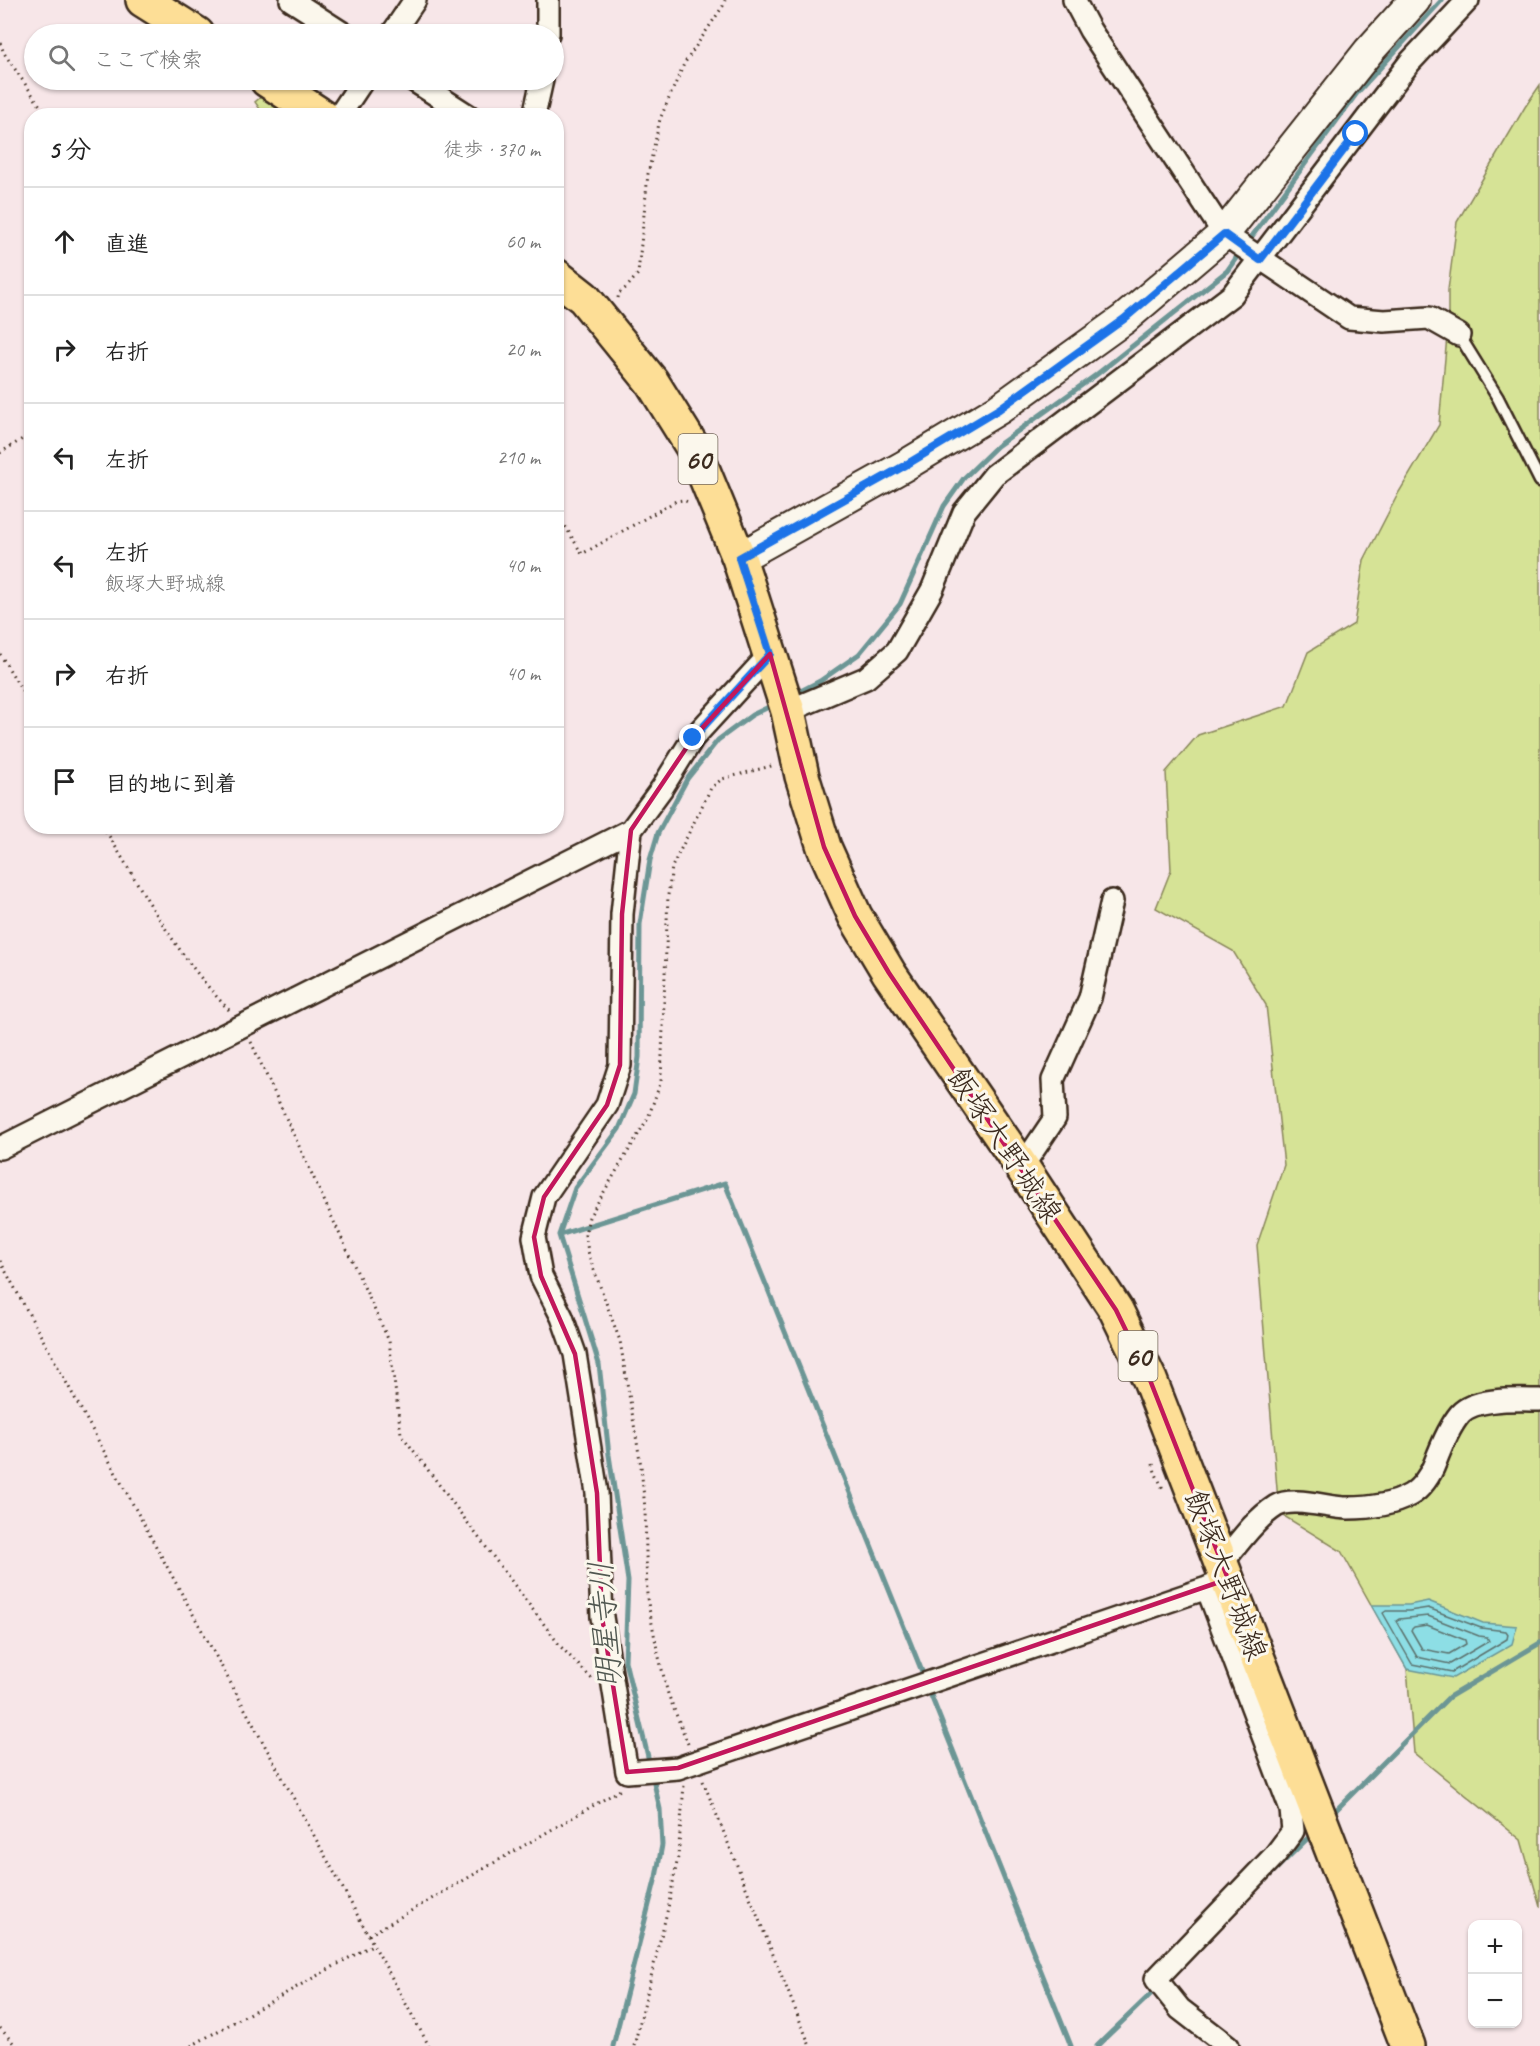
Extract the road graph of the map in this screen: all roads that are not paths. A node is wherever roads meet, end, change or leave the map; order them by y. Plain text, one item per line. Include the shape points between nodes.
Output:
1 (143, 0) edge
2 (291, 0) edge
3 (415, 0) edge
4 (548, 0) edge
5 (1074, 0) edge
6 (1415, 0) edge
7 (1468, 0) edge
8 (181, 24) edge
9 (328, 24) edge
10 (399, 24) edge
11 (548, 24) edge
12 (282, 90) edge
13 (356, 90) edge
14 (429, 90) edge
15 (540, 90) edge
16 (310, 108) edge
17 (344, 108) edge
18 (457, 108) edge
19 (536, 108) edge
20 (1224, 234) junction
21 (1260, 260) junction
22 (564, 282) edge
23 (1459, 335) joint
24 (1540, 480) edge
25 (739, 558) junction
26 (774, 666) junction
27 (788, 711) junction
28 (631, 830) junction
29 (1112, 901) dead end
30 (0, 1148) edge
31 (1022, 1167) junction
32 (1540, 1400) edge
33 (1219, 1577) junction
34 (1228, 2046) edge
35 (1408, 2046) edge

1 - 8 main road
2 - 9 street
3 - 10 street
4 - 11 street
5 - 20 street
6 - 20 street via 1368,52
7 - 21 street via 1410,62
12 - 16 main road
13 - 17 street
14 - 18 street
15 - 19 street
20 - 21 street
20 - 25 street via 1124,319 999,409
21 - 23 street via 1349,318 1429,318
21 - 27 street via 1232,295 994,475 964,512 932,590 897,651 866,678
22 - 25 main road, 飯塚大野城線 / 60 via 584,298 652,381 695,452
23 - 24 lane via 1498,398
25 - 26 main road, 飯塚大野城線 / 60
26 - 27 main road, 飯塚大野城線 / 60
26 - 28 street via 693,738
27 - 31 main road, 飯塚大野城線 / 60 via 801,776 824,847 855,916 889,973
28 - 30 street
28 - 33 street via 622,914 620,1065 607,1105 544,1197 534,1237 541,1276 575,1354 597,1493 602,1617 627,1772 687,1765
29 - 31 street via 1089,998 1053,1080 1055,1118
31 - 33 main road, 飯塚大野城線 / 60 via 1116,1310 1150,1380 1196,1496
32 - 33 street via 1479,1404 1461,1413 1442,1444 1431,1473 1413,1494 1392,1504 1348,1508 1294,1502 1278,1505 1263,1515
33 - 34 street via 1291,1810 1293,1831 1275,1855 1156,1979 1180,2009
33 - 35 main road, 飯塚大野城線 / 60

